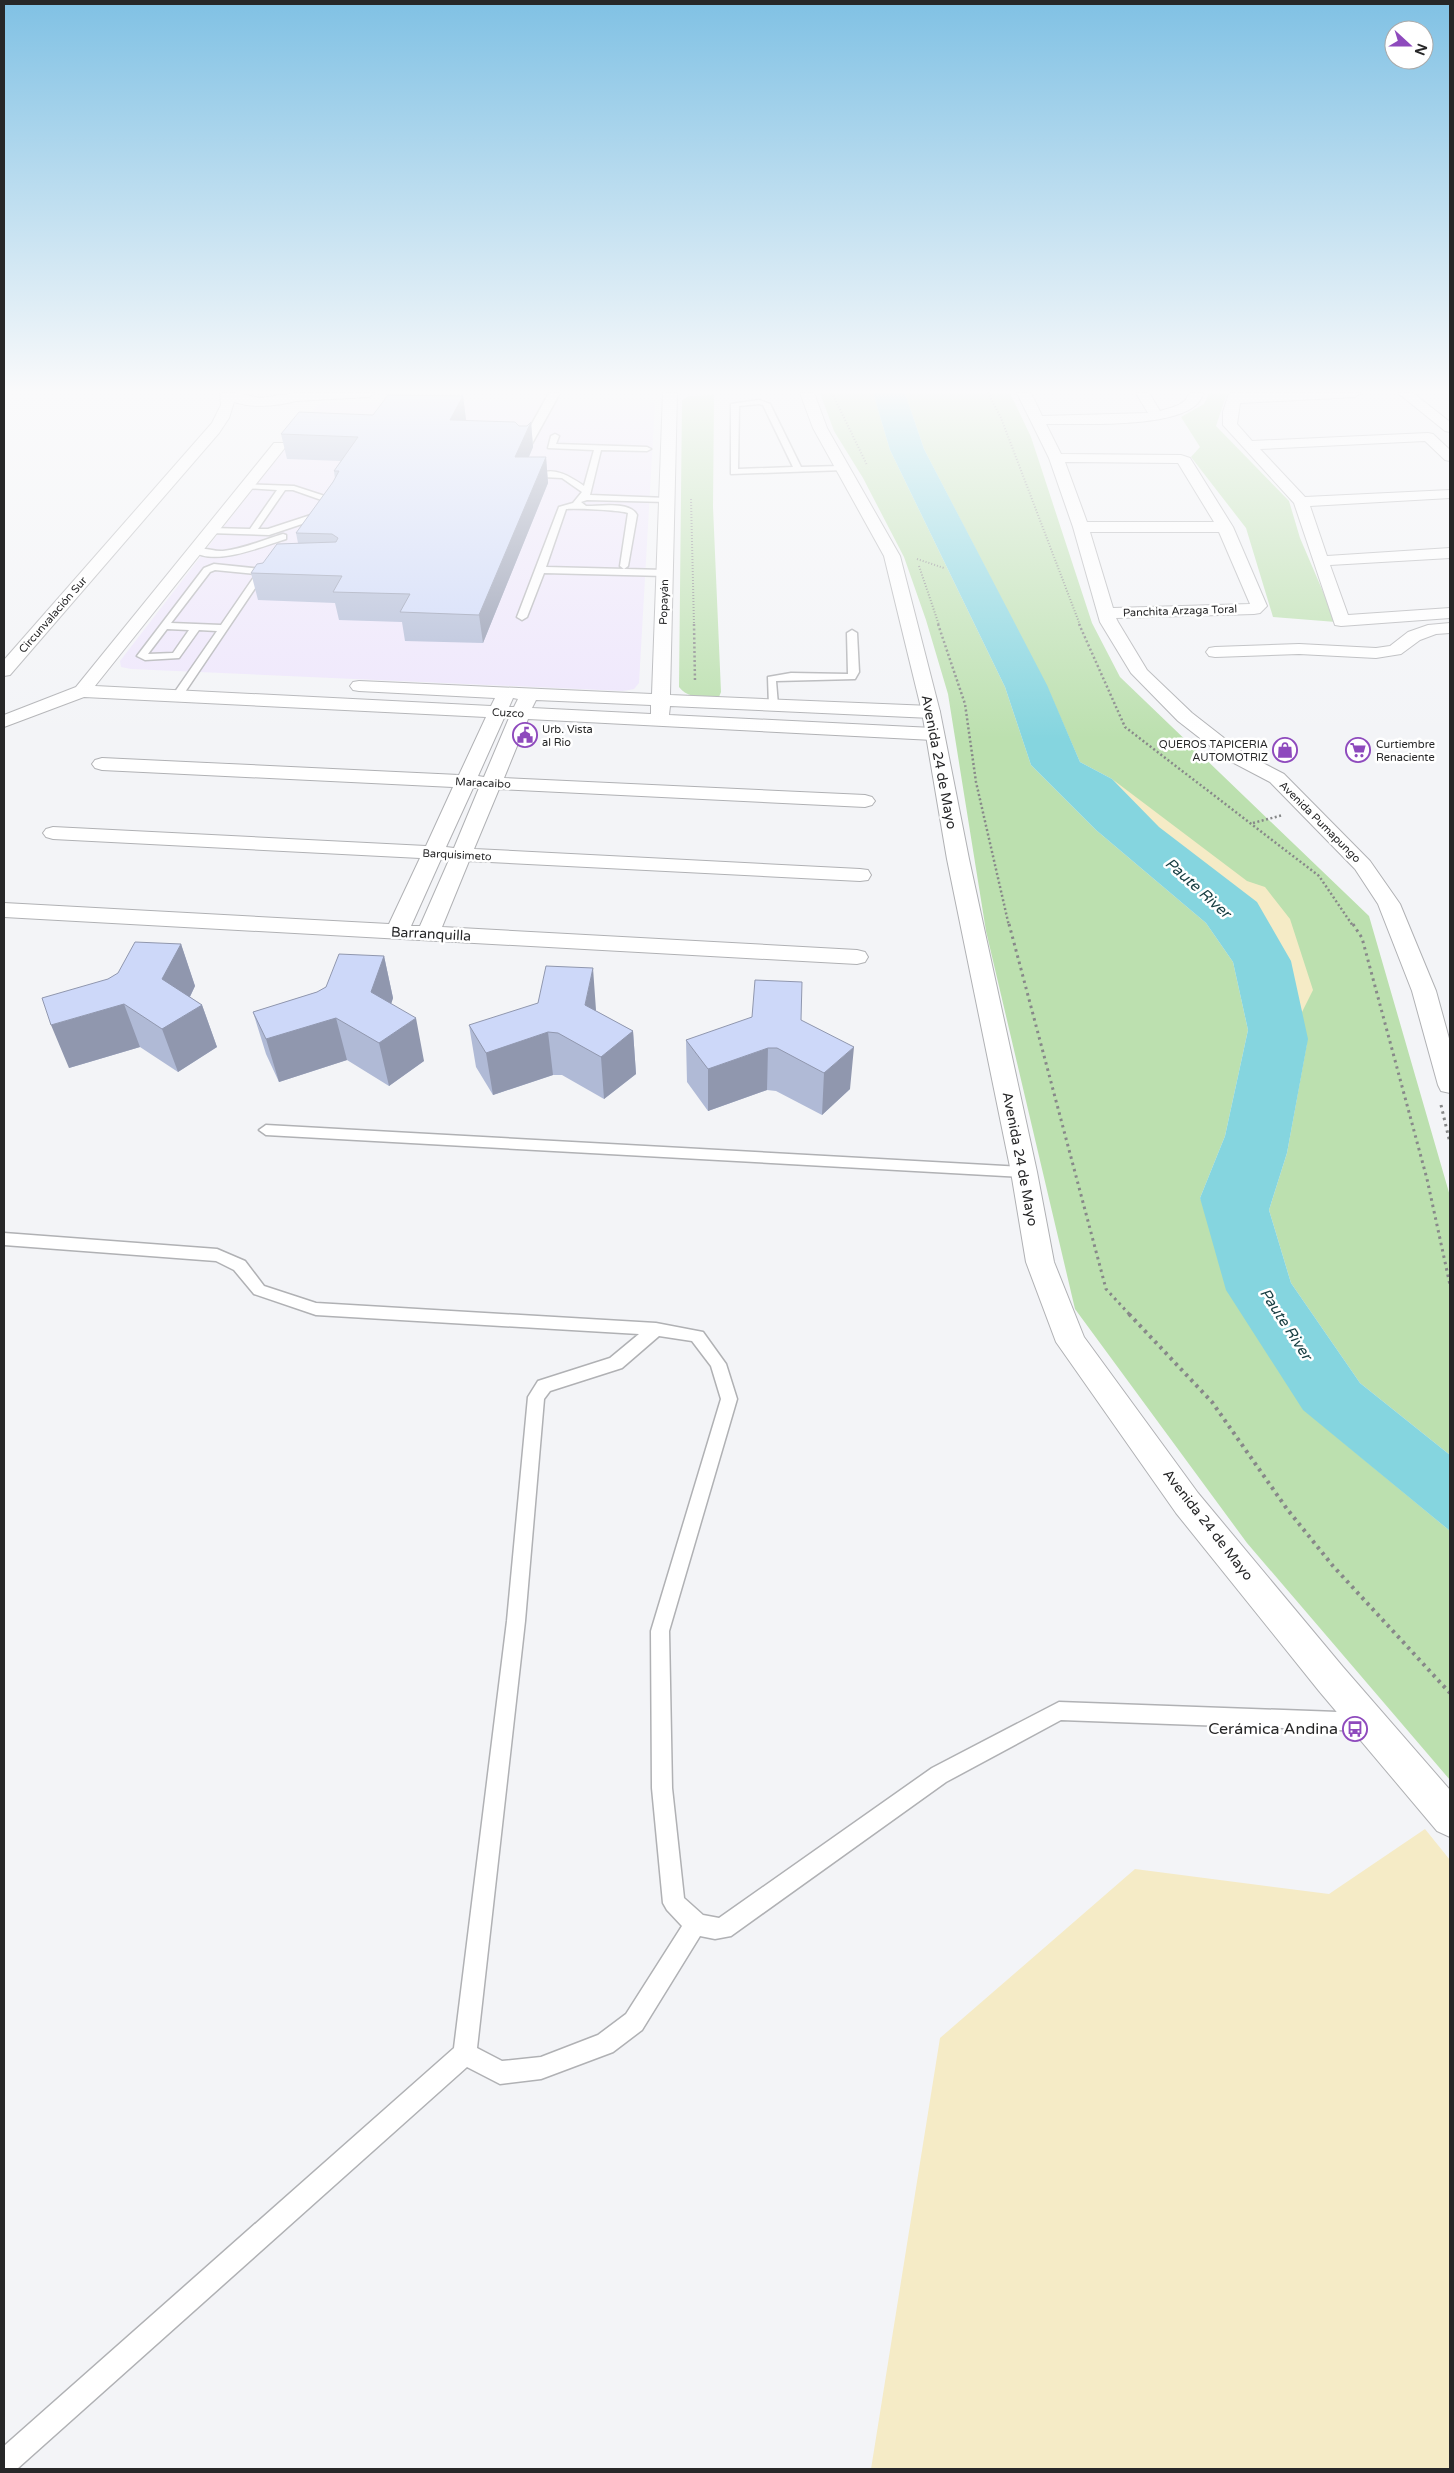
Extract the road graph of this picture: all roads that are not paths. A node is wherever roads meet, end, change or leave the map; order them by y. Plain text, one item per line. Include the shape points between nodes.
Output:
1 (146, 508) edge
2 (229, 508) edge
3 (268, 508) edge
4 (331, 508) edge
5 (563, 508) edge
6 (601, 508) edge
7 (667, 508) edge
8 (867, 508) edge
9 (1074, 508) edge
10 (1214, 508) edge
11 (1303, 508) edge
12 (316, 526) edge
13 (1081, 527) junction
14 (1225, 527) junction
15 (212, 531) junction
16 (252, 532) junction
17 (1450, 554) edge
18 (197, 559) junction
19 (1322, 561) junction
20 (269, 564) edge
21 (624, 566) dead end
22 (541, 570) junction
23 (665, 573) junction
24 (1106, 613) junction
25 (1450, 613) edge
26 (522, 617) dead end
27 (164, 626) junction
28 (196, 627) junction
29 (224, 628) junction
30 (1442, 629) edge
31 (852, 633) dead end
32 (1450, 641) edge
33 (1215, 652) dead end
34 (4, 671) edge
35 (97, 674) junction
36 (116, 675) dead end
37 (171, 677) dead end
38 (190, 678) junction
39 (210, 679) dead end
40 (338, 685) dead end
41 (82, 691) junction
42 (506, 693) junction
43 (528, 694) junction
44 (177, 696) junction
45 (661, 700) junction
46 (773, 705) junction
47 (498, 712) junction
48 (520, 713) junction
49 (660, 720) junction
50 (4, 721) edge
51 (932, 723) junction
52 (102, 764) dead end
53 (466, 782) junction
54 (491, 783) junction
55 (865, 801) dead end
56 (53, 833) dead end
57 (433, 853) junction
58 (461, 855) junction
59 (860, 875) dead end
60 (4, 910) edge
61 (397, 932) junction
62 (428, 934) junction
63 (857, 957) dead end
64 (1424, 991) junction
65 (1450, 1062) edge
66 (1450, 1085) edge
67 (266, 1130) dead end
68 (1024, 1172) junction
69 (4, 1239) edge
70 (656, 1329) junction
71 (1369, 1722) junction
72 (1450, 1818) edge
73 (695, 1924) junction
74 (465, 2054) junction
75 (4, 2463) edge

1 - 34 main road, Circunvalación Sur
2 - 15 main road
3 - 16 lane
4 - 16 lane via 269,532
5 - 22 lane
6 - 21 lane via 625,509 633,515
7 - 23 main road, Popayán
8 - 51 main road, Avenida 24 de Mayo via 892,556
9 - 13 main road, Avenida Pumapungo
10 - 14 main road
11 - 19 main road
12 - 18 lane via 306,526 238,552
13 - 14 main road
13 - 24 main road, Avenida Pumapungo
14 - 24 main road, Panchita Arzaga Toral via 1259,606 1254,609
15 - 16 lane
15 - 18 main road
17 - 19 main road
18 - 20 lane
18 - 35 main road
19 - 25 main road via 1341,621
22 - 23 lane
22 - 26 lane
23 - 45 main road, Popayán
24 - 64 main road, Avenida Pumapungo via 1147,680 1186,717 1235,756 1277,778 1363,864 1389,904
27 - 28 lane
27 - 28 lane via 142,656 176,656
27 - 29 lane via 207,570 214,567 262,572
28 - 29 lane
29 - 38 lane
30 - 32 main road
30 - 33 main road via 1414,636 1395,650 1376,653 1299,649
31 - 46 lane via 852,677 782,677 772,680
35 - 36 main road
35 - 41 main road
37 - 38 main road
38 - 39 main road
38 - 44 lane
40 - 42 main road, Cuzco
41 - 44 main road, Cuzco
41 - 50 main road
42 - 43 main road, Cuzco
42 - 47 main road
43 - 45 main road, Cuzco
43 - 48 main road
44 - 47 main road, Cuzco
45 - 46 main road, Cuzco
45 - 49 main road, Popayán
46 - 51 main road, Cuzco
47 - 48 main road, Cuzco
47 - 53 main road
48 - 49 main road, Cuzco
48 - 54 main road
49 - 51 main road, Cuzco
51 - 68 main road, Avenida 24 de Mayo
52 - 53 main road, Maracaibo
53 - 54 main road, Maracaibo
53 - 57 main road
54 - 55 main road, Maracaibo
54 - 58 main road
56 - 57 main road, Barquisimeto
57 - 58 main road, Barquisimeto
57 - 61 main road
58 - 59 main road, Barquisimeto
58 - 62 main road
60 - 61 main road, Barranquilla
61 - 62 main road, Barranquilla
62 - 63 main road, Barranquilla
64 - 65 main road
64 - 66 main road, Avenida Pumapungo
67 - 68 lane
68 - 71 main road, Avenida 24 de Mayo via 1040,1262 1071,1342 1187,1503
69 - 70 lane via 217,1255 242,1268 259,1290 316,1309
70 - 73 lane via 698,1336 718,1364 729,1399 660,1631 662,1788 674,1903
70 - 74 lane via 616,1363 544,1386 536,1396 516,1621
71 - 72 main road, Avenida 24 de Mayo
71 - 73 lane via 1059,1711 939,1775 723,1928 711,1930
73 - 74 lane via 634,2022 605,2044 541,2068 500,2073
74 - 75 lane

